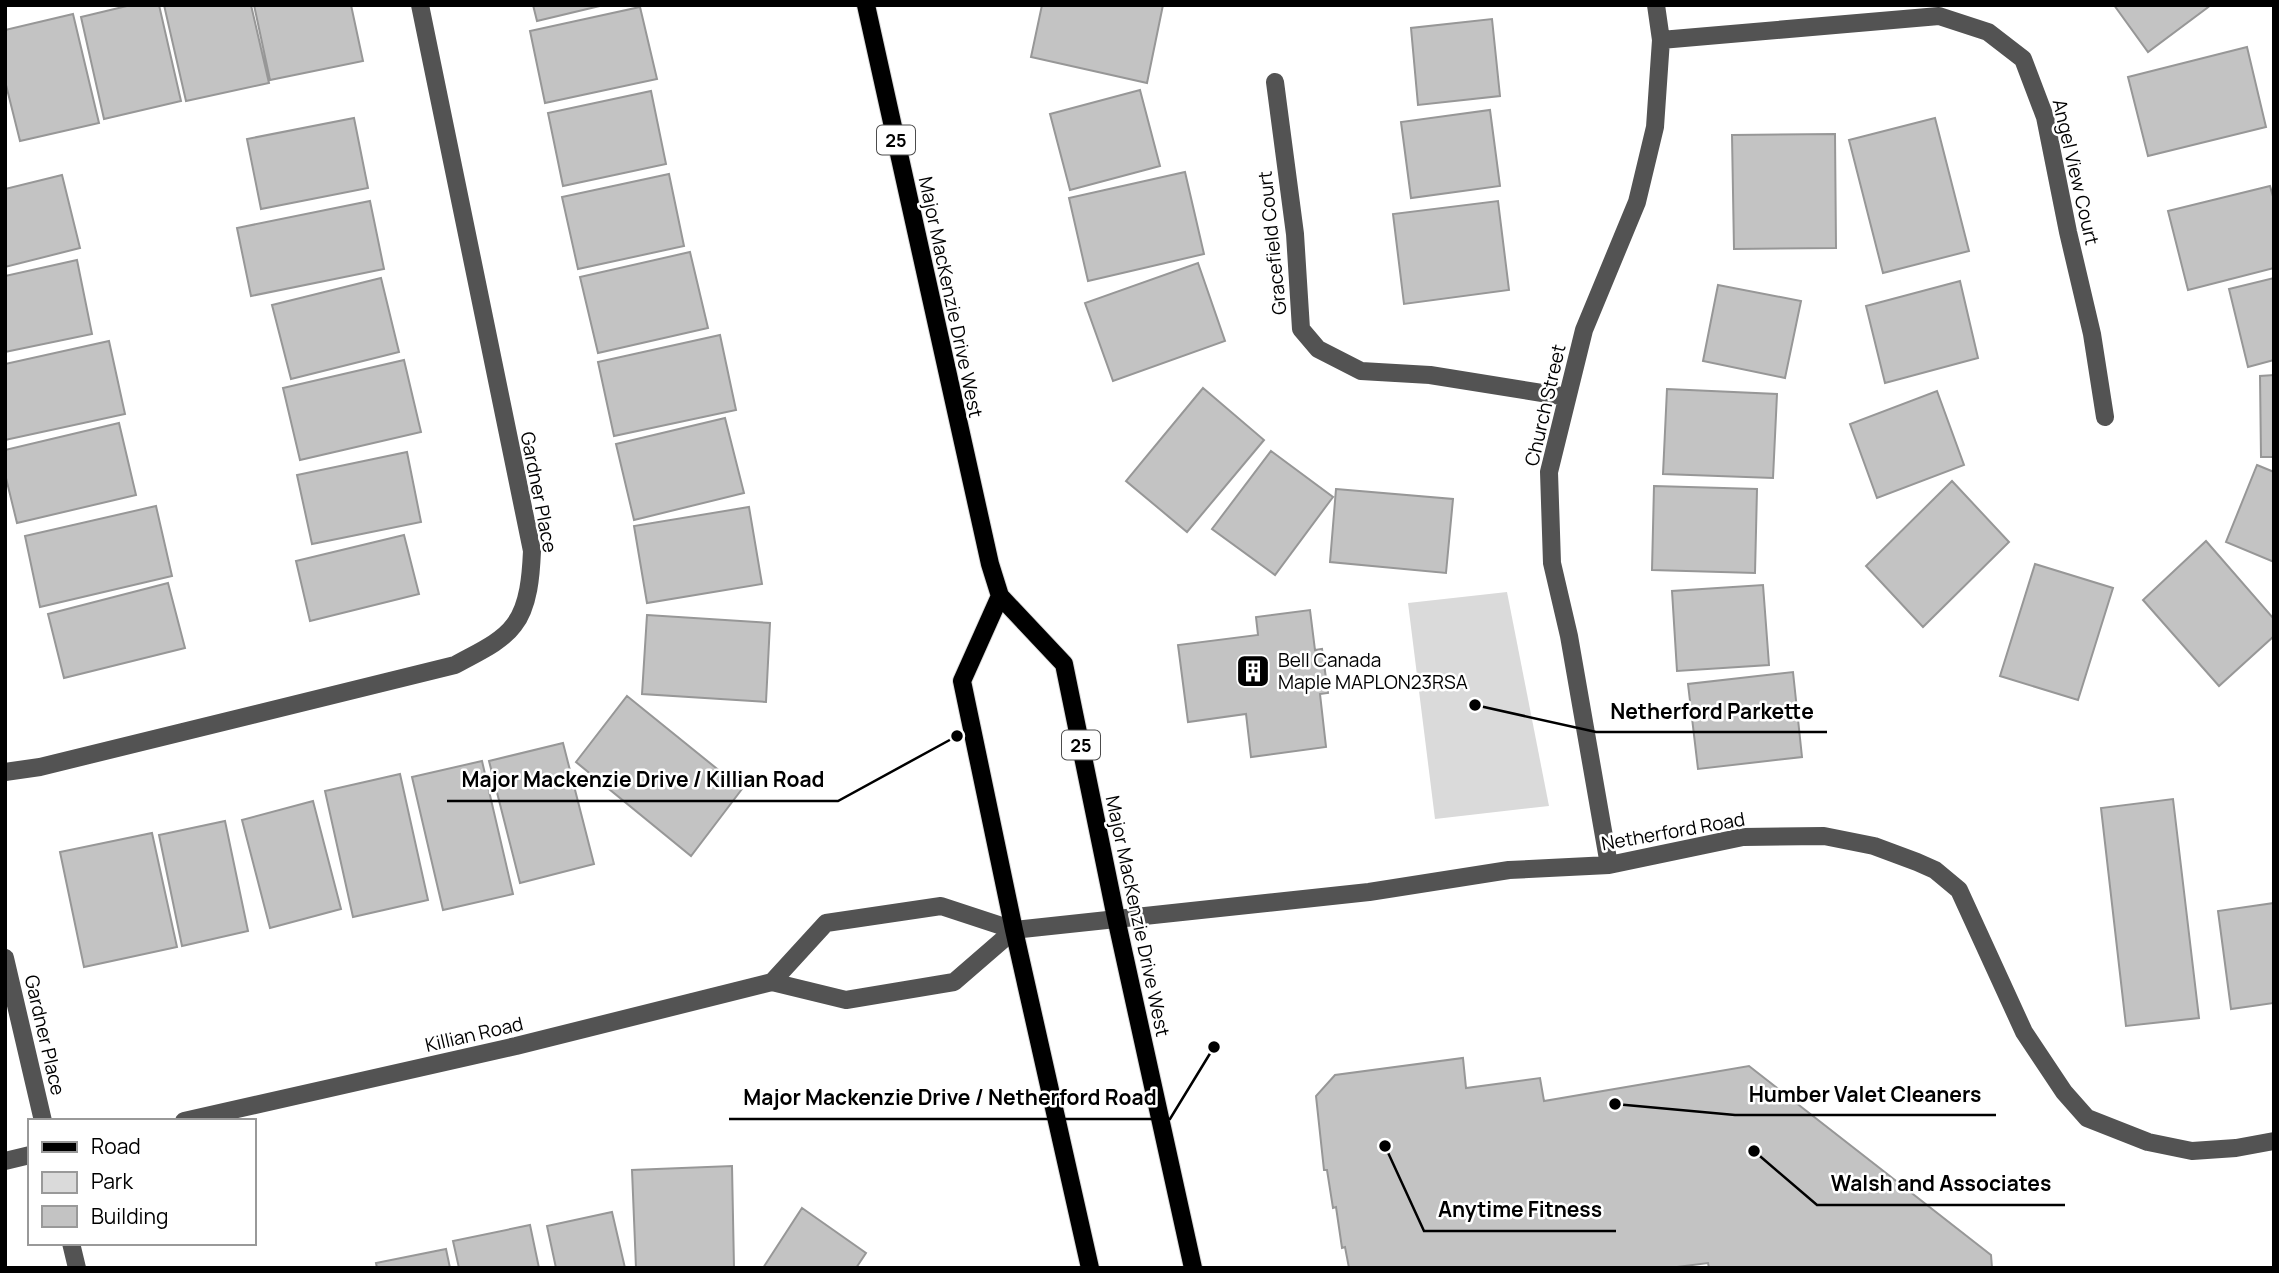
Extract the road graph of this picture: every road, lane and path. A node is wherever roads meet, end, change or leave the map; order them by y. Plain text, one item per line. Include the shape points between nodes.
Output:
1 (420, 5) edge
2 (866, 5) edge
3 (1656, 5) edge
4 (1661, 40) junction
5 (1275, 82) dead end
6 (1567, 397) junction
7 (2105, 417) dead end
8 (1000, 596) junction
9 (5, 772) edge
10 (1609, 865) junction
11 (1116, 918) junction
12 (1014, 930) junction
13 (5, 958) edge
14 (772, 982) junction
15 (43, 1119) edge
16 (193, 1119) edge
17 (2274, 1141) edge
18 (28, 1155) edge
19 (5, 1161) edge
20 (71, 1245) edge
21 (76, 1268) edge
22 (1090, 1268) edge
23 (1194, 1268) edge

1 - 9 street, Gardner Place via 533,551 530,588 515,625 455,665
2 - 8 main road, Major MacKenzie Drive West / 25 via 989,564
3 - 4 street, Church Street
4 - 6 street, Church Street via 1655,127 1637,201 1584,330
4 - 7 street, Angel View Court via 1939,16 1988,32 2023,60 2045,117 2092,334
5 - 6 street, Gracefield Court via 1295,234 1301,329 1318,349 1361,371 1430,375
6 - 10 street, Church Street via 1549,472 1552,563 1572,650
8 - 11 main road, Major MacKenzie Drive West / 25 via 1064,664
8 - 12 main road via 962,681
10 - 11 street, Netherford Road via 1508,870 1369,892
10 - 17 street, Netherford Road via 1743,837 1825,836 1874,846 1917,862 1959,890 2024,1032 2087,1118 2148,1142 2192,1151
11 - 12 street, Netherford Road
11 - 23 main road, Major MacKenzie Drive West / 25
12 - 14 street, Killian Road via 954,982 846,1000
12 - 14 street via 941,906 827,923
12 - 22 main road
13 - 15 street, Gardner Place
14 - 16 street, Killian Road
18 - 19 street
20 - 21 street

